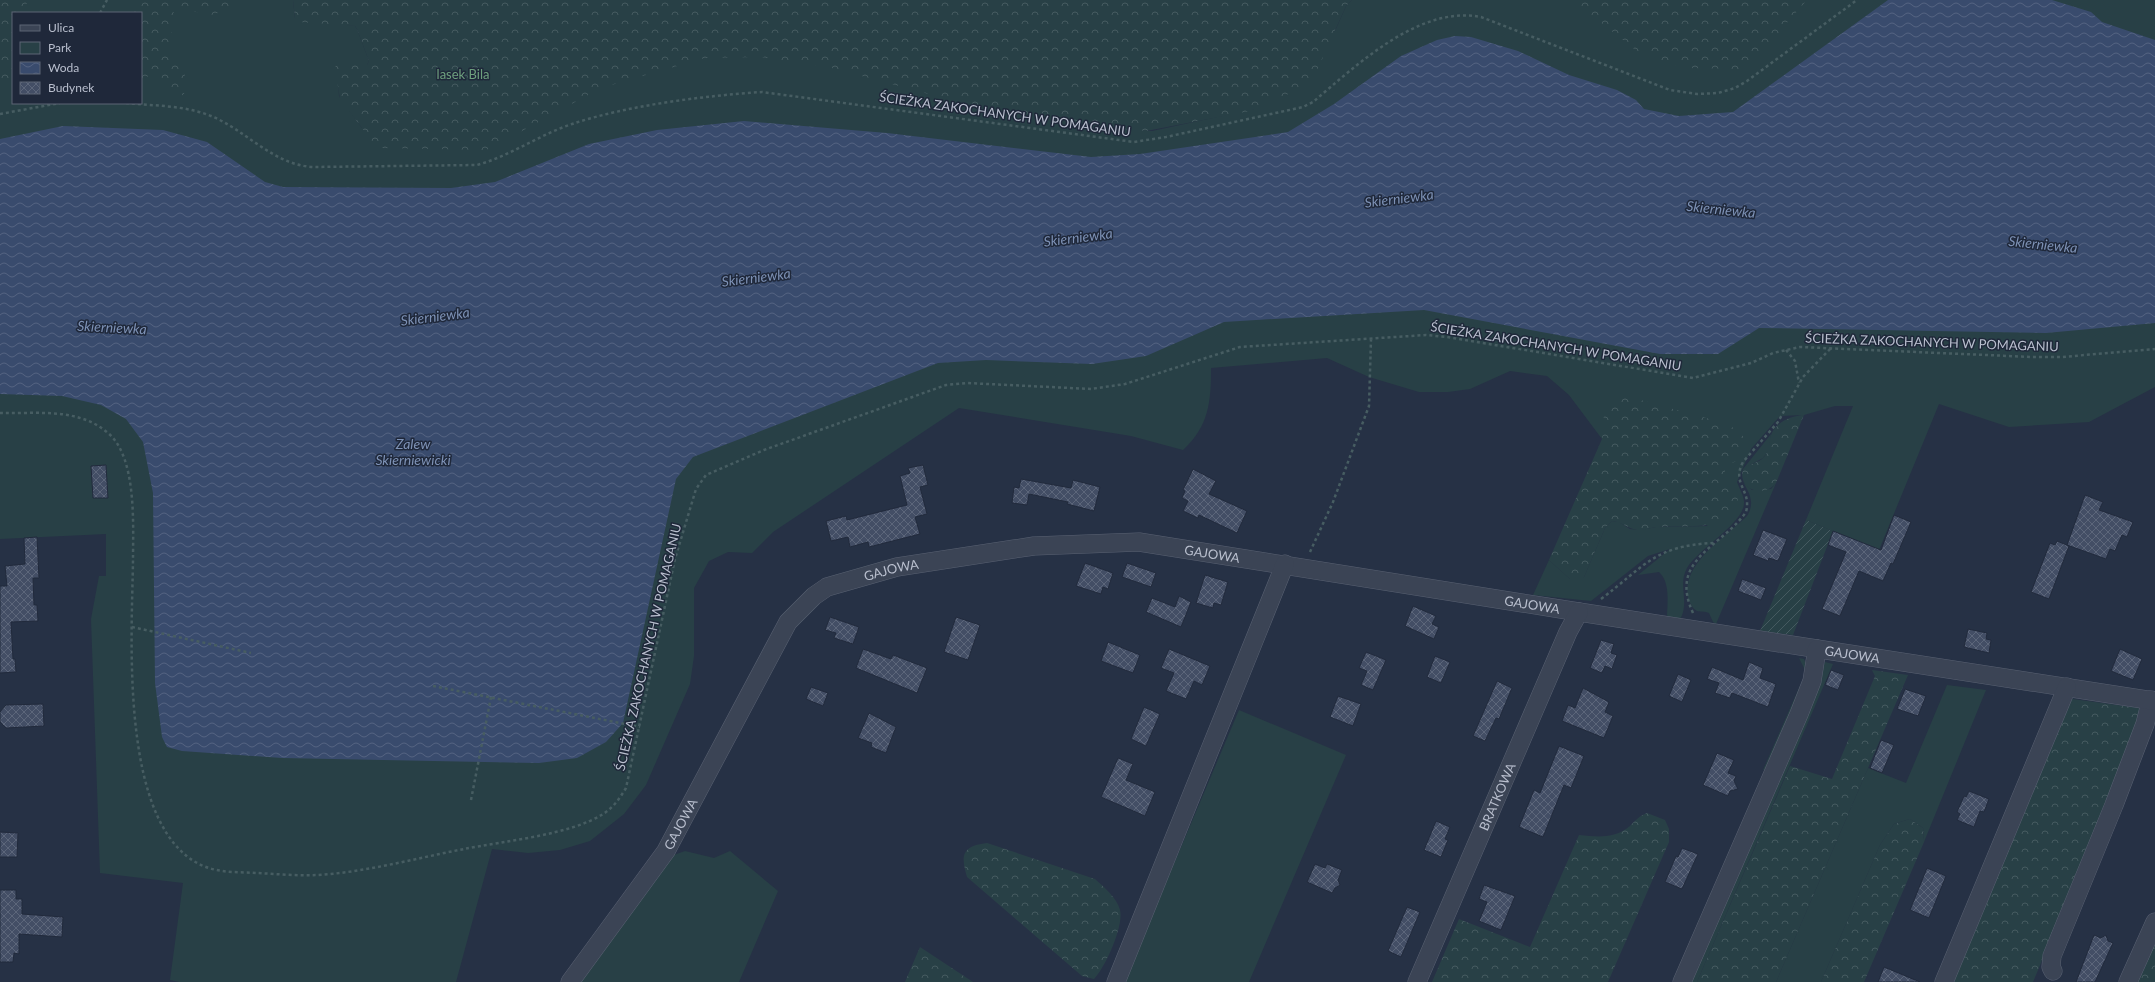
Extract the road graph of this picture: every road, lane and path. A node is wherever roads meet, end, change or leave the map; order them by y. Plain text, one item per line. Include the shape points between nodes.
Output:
1 (107, 0) edge
2 (1856, 0) edge
3 (101, 12) edge
4 (55, 104) edge
5 (136, 104) edge
6 (0, 114) edge
7 (1371, 339) junction
8 (1831, 348) junction
9 (2155, 349) edge
10 (1786, 350) junction
11 (1799, 384) junction
12 (0, 413) edge
13 (1714, 543) junction
14 (1285, 564) junction
15 (1303, 567) junction
16 (1579, 612) junction
17 (132, 627) junction
18 (1700, 631) junction
19 (1817, 649) junction
20 (250, 653) dead end
21 (433, 686) dead end
22 (2067, 687) junction
23 (491, 697) junction
24 (2153, 701) edge
25 (640, 727) junction
26 (471, 800) dead end
27 (2155, 922) edge
28 (2053, 971) dead end
29 (570, 982) edge
30 (1116, 982) edge
31 (1417, 982) edge
32 (1682, 982) edge
33 (1944, 982) edge
34 (2128, 982) edge

1 - 3 path
2 - 5 path, ŚCIEŻKA ZAKOCHANYCH W POMAGANIU via 1747,81 1718,93 1688,94 1670,90 1481,16 1454,14 1429,22 1368,55 1313,102 1303,107 1166,138 1134,142 762,92 676,102 596,117 560,128 477,165 313,167 296,165 284,160 237,129 210,115 177,108
4 - 6 path
7 - 10 path, ŚCIEŻKA ZAKOCHANYCH W POMAGANIU via 1435,335 1693,378 1751,363
7 - 15 path via 1369,406 1333,502
7 - 25 path, ŚCIEŻKA ZAKOCHANYCH W POMAGANIU via 1240,346 1126,384 1090,389 968,383 946,385 764,450 714,471 700,480 675,559
8 - 9 path, ŚCIEŻKA ZAKOCHANYCH W POMAGANIU via 2032,357
8 - 10 path, ŚCIEŻKA ZAKOCHANYCH W POMAGANIU via 1800,347
8 - 11 path via 1808,370
10 - 11 path via 1795,361
11 - 13 path via 1782,418 1739,470 1739,482 1747,496 1746,512
12 - 17 path, ŚCIEŻKA ZAKOCHANYCH W POMAGANIU via 33,412 74,417 102,428 119,444 125,460 132,500
13 - 16 path via 1682,546 1654,556 1601,599
13 - 18 path via 1691,569 1685,585 1688,604
14 - 15 street, GAJOWA
14 - 29 street, GAJOWA via 1139,542 1085,542 1034,546 897,567 828,587 814,596 788,622 666,851
14 - 30 street
15 - 16 street, GAJOWA
16 - 18 street, GAJOWA
16 - 31 street, BRATKOWA via 1568,632
17 - 20 path
17 - 25 path, ŚCIEŻKA ZAKOCHANYCH W POMAGANIU via 132,671 142,773 152,805 165,832 178,849 195,862 218,870 300,875 335,873 578,825 603,814 621,796 626,788
18 - 19 street, GAJOWA
19 - 22 street, GAJOWA
19 - 32 street via 1812,681 1800,714
21 - 23 path
22 - 24 street, GAJOWA
22 - 33 street
23 - 25 path
23 - 26 path
24 - 28 street via 2117,798 2052,956
27 - 34 street

